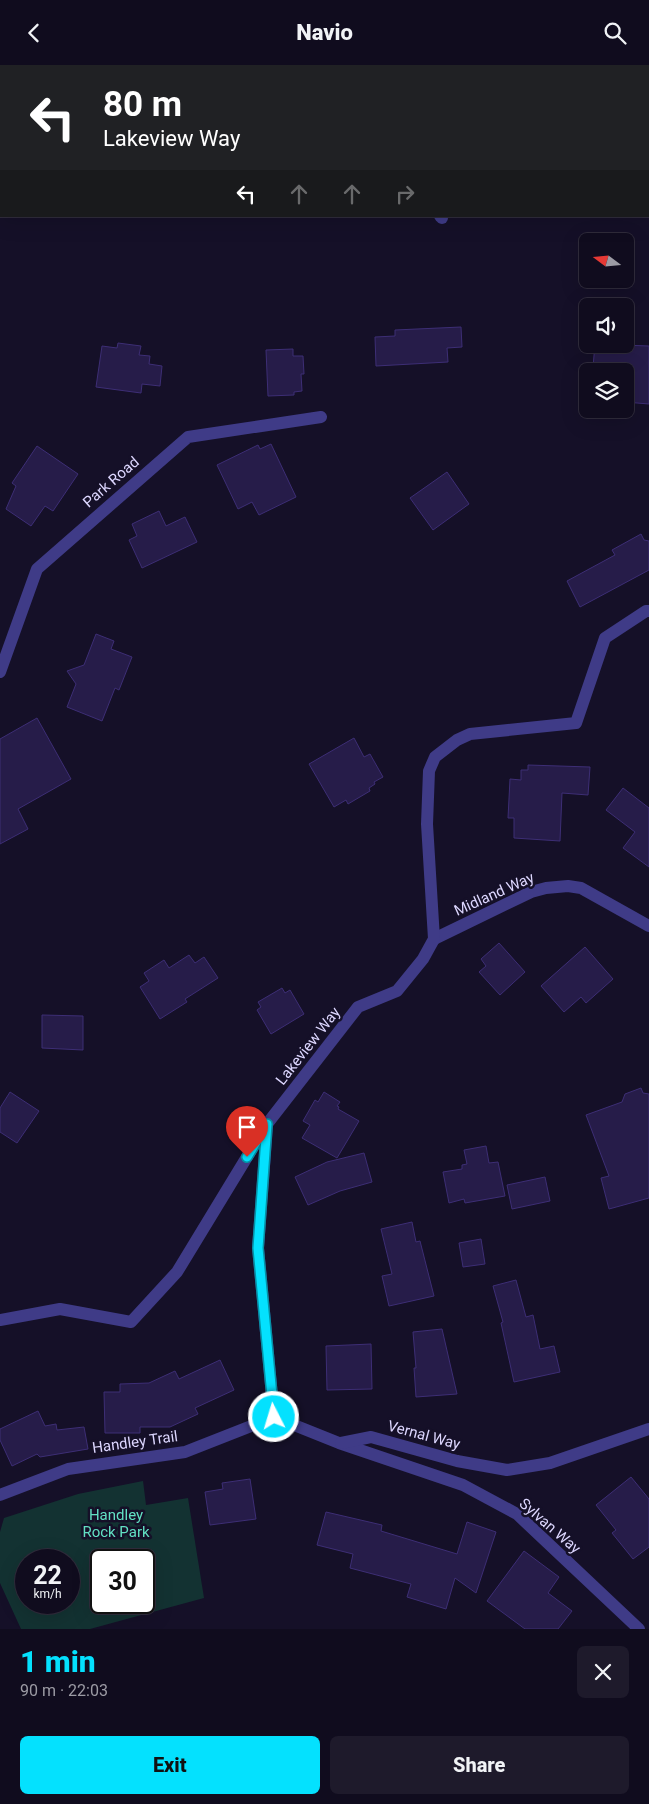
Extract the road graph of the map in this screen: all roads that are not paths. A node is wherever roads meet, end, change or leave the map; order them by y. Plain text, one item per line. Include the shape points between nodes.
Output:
1 (321, 417) dead end
2 (649, 611) edge
3 (0, 672) edge
4 (649, 926) edge
5 (434, 939) junction
6 (267, 1124) junction
7 (0, 1320) edge
8 (274, 1417) junction
9 (649, 1429) edge
10 (338, 1443) junction
11 (0, 1495) edge
12 (639, 1629) edge

1 - 3 street, Park Road via 188,437 37,569
2 - 5 street via 605,639 576,723 470,734 435,757 429,771 427,799
4 - 5 street, Midland Way via 581,888 568,886 531,892
5 - 6 street, Lakeview Way via 423,959 397,991 358,1007
6 - 7 street, Lakeview Way via 177,1272 131,1322 60,1309
6 - 8 street via 258,1248
8 - 10 street
8 - 11 street, Handley Trail via 185,1452 68,1469
9 - 10 street, Vernal Way via 550,1463 507,1470 457,1461 371,1437
10 - 12 street, Sylvan Way via 463,1485 516,1514

